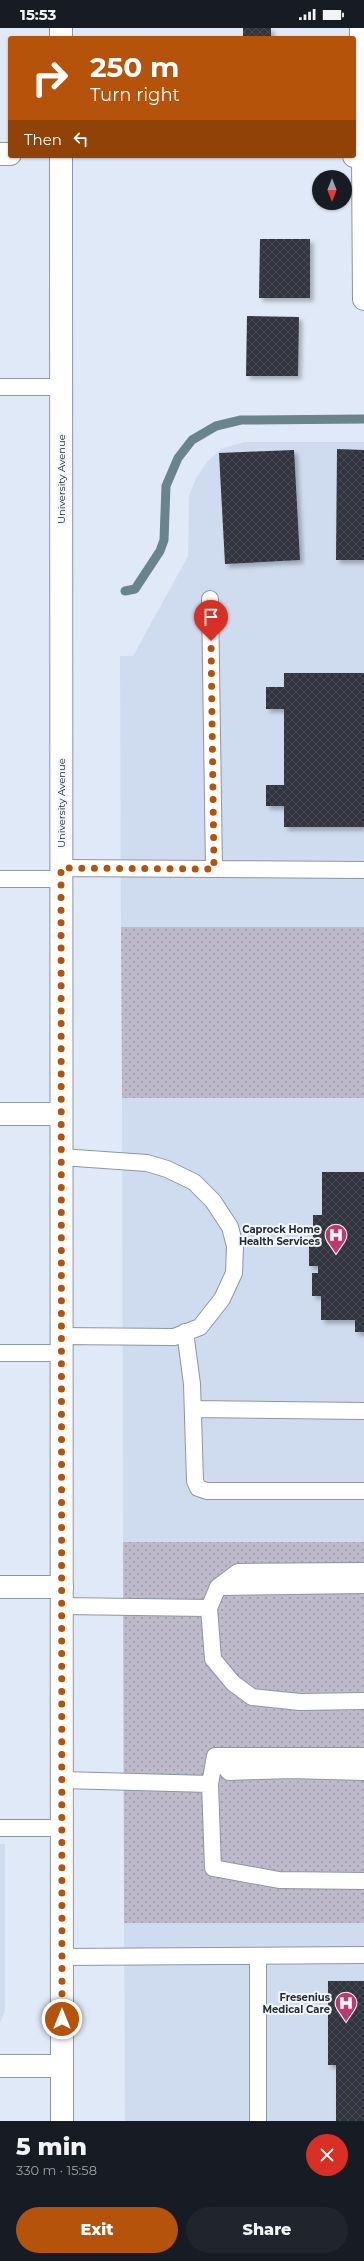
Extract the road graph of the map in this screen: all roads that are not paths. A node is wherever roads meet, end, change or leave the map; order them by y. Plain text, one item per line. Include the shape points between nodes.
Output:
1 (361, 28) edge
2 (360, 156) edge
3 (61, 158) edge
4 (364, 299) edge
5 (0, 387) edge
6 (61, 387) junction
7 (210, 600) dead end
8 (214, 869) junction
9 (364, 870) edge
10 (61, 874) junction
11 (0, 879) edge
12 (0, 1114) edge
13 (61, 1114) junction
14 (61, 1157) junction
15 (186, 1332) junction
16 (62, 1344) junction
17 (0, 1353) edge
18 (193, 1409) junction
19 (364, 1411) edge
20 (364, 1491) edge
21 (364, 1571) edge
22 (364, 1585) edge
23 (218, 1586) junction
24 (0, 1588) edge
25 (62, 1597) junction
26 (209, 1608) junction
27 (364, 1702) edge
28 (215, 1756) junction
29 (364, 1756) edge
30 (364, 1772) edge
31 (62, 1780) junction
32 (210, 1784) junction
33 (0, 1828) edge
34 (62, 1828) junction
35 (364, 1881) edge
36 (364, 1955) edge
37 (258, 1956) junction
38 (62, 1957) junction
39 (0, 2066) edge
40 (62, 2066) junction
41 (62, 2121) edge
42 (258, 2121) edge

1 - 2 main road
2 - 4 main road
3 - 6 main road, University Avenue
5 - 6 lane
6 - 10 main road, University Avenue
7 - 8 lane
8 - 9 lane
8 - 10 lane
10 - 11 lane
10 - 13 main road, University Avenue
12 - 13 main road
13 - 14 main road, University Avenue
14 - 15 lane via 147,1163 194,1182 213,1201 230,1227 235,1246 234,1273 222,1299 200,1327
14 - 16 main road, University Avenue
15 - 16 lane via 174,1337
15 - 18 lane
16 - 17 lane
16 - 25 main road, University Avenue
18 - 19 lane
18 - 20 lane via 194,1481 198,1488 207,1491
21 - 23 lane via 238,1572
22 - 23 lane
23 - 26 lane
24 - 25 main road
25 - 26 lane
25 - 31 main road, University Avenue
26 - 27 lane via 213,1659 233,1683 252,1696 300,1702
28 - 29 lane
28 - 30 lane via 229,1772
28 - 32 lane
31 - 32 lane
31 - 34 main road, University Avenue
32 - 35 lane via 213,1868 279,1880
33 - 34 lane
34 - 38 main road, University Avenue
36 - 37 lane
37 - 38 lane
37 - 42 lane
38 - 40 main road, University Avenue
39 - 40 main road
40 - 41 main road, University Avenue

